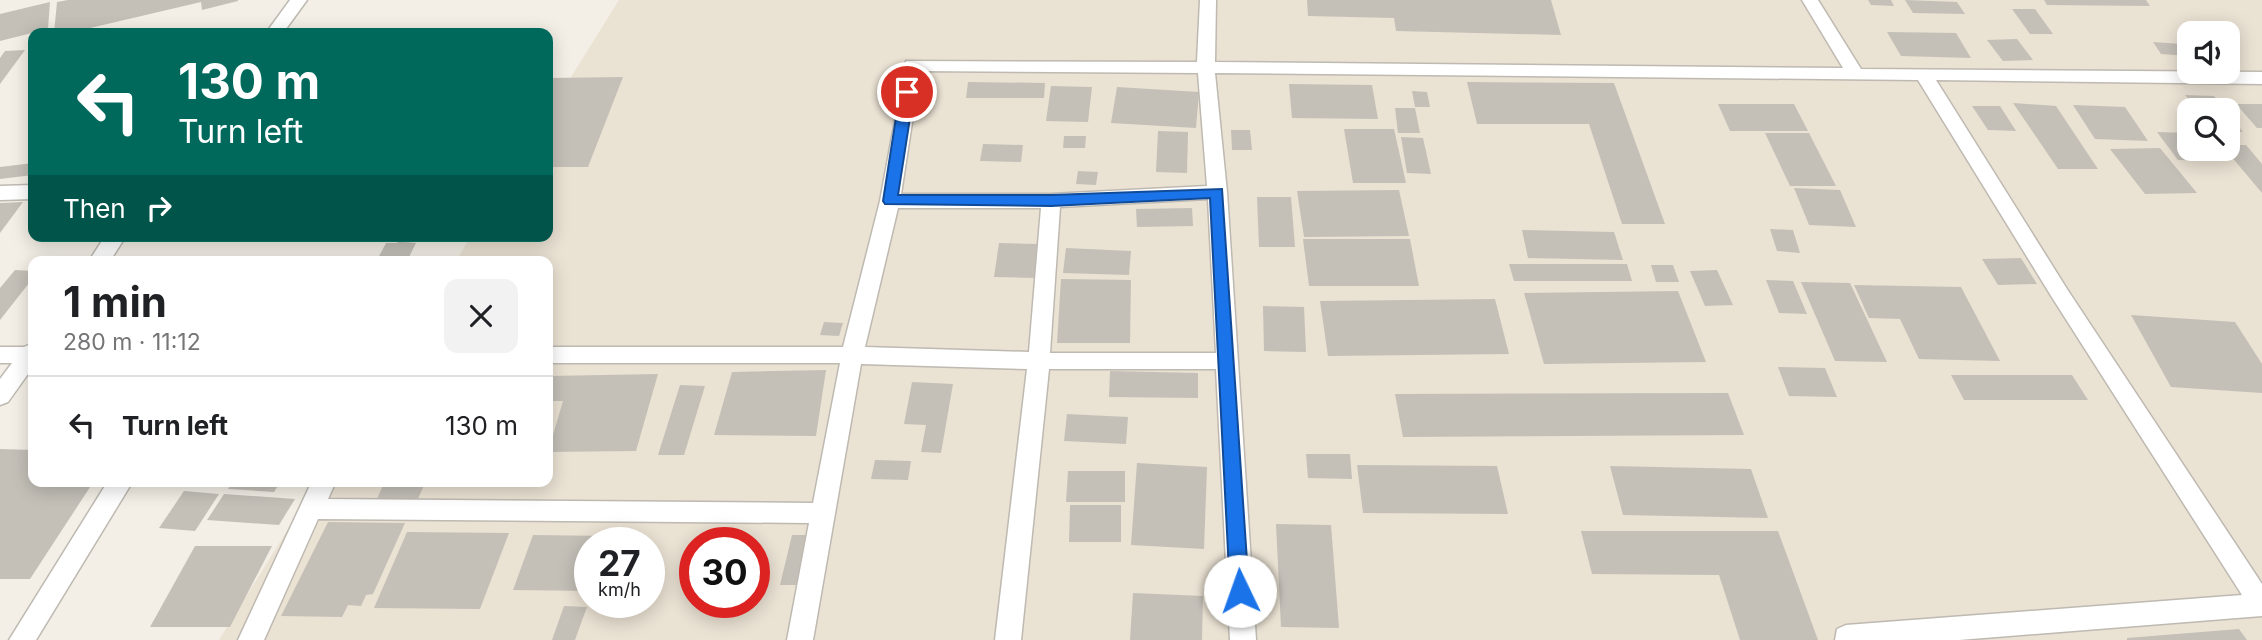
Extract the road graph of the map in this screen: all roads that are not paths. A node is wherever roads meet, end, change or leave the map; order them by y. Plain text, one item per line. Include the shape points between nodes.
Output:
1 (299, 0) edge
2 (1208, 0) edge
3 (1810, 0) edge
4 (278, 28) edge
5 (1206, 68) junction
6 (1855, 73) junction
7 (1924, 75) junction
8 (2262, 78) edge
9 (28, 192) edge
10 (1217, 192) junction
11 (0, 193) edge
12 (890, 201) junction
13 (1051, 201) junction
14 (28, 354) edge
15 (0, 355) edge
16 (553, 355) edge
17 (852, 355) junction
18 (28, 359) edge
19 (1039, 361) junction
20 (1227, 361) junction
21 (0, 396) edge
22 (117, 487) edge
23 (321, 487) edge
24 (310, 509) junction
25 (822, 513) junction
26 (1846, 638) dead end
27 (22, 640) edge
28 (251, 640) edge
29 (800, 640) edge
30 (1008, 640) edge
31 (1243, 640) edge

1 - 4 street
2 - 5 street
3 - 6 street
5 - 6 street
5 - 10 street
5 - 12 street via 912,65
6 - 7 street
7 - 8 street
7 - 26 street via 2262,605
9 - 11 street
10 - 13 street
10 - 20 street
12 - 13 street
12 - 17 street
13 - 19 street
14 - 15 street
16 - 17 street
17 - 19 street
17 - 25 street
18 - 21 street
19 - 20 street
19 - 30 street
20 - 31 street
22 - 27 street
23 - 24 street
24 - 25 street
24 - 28 street
25 - 29 street

